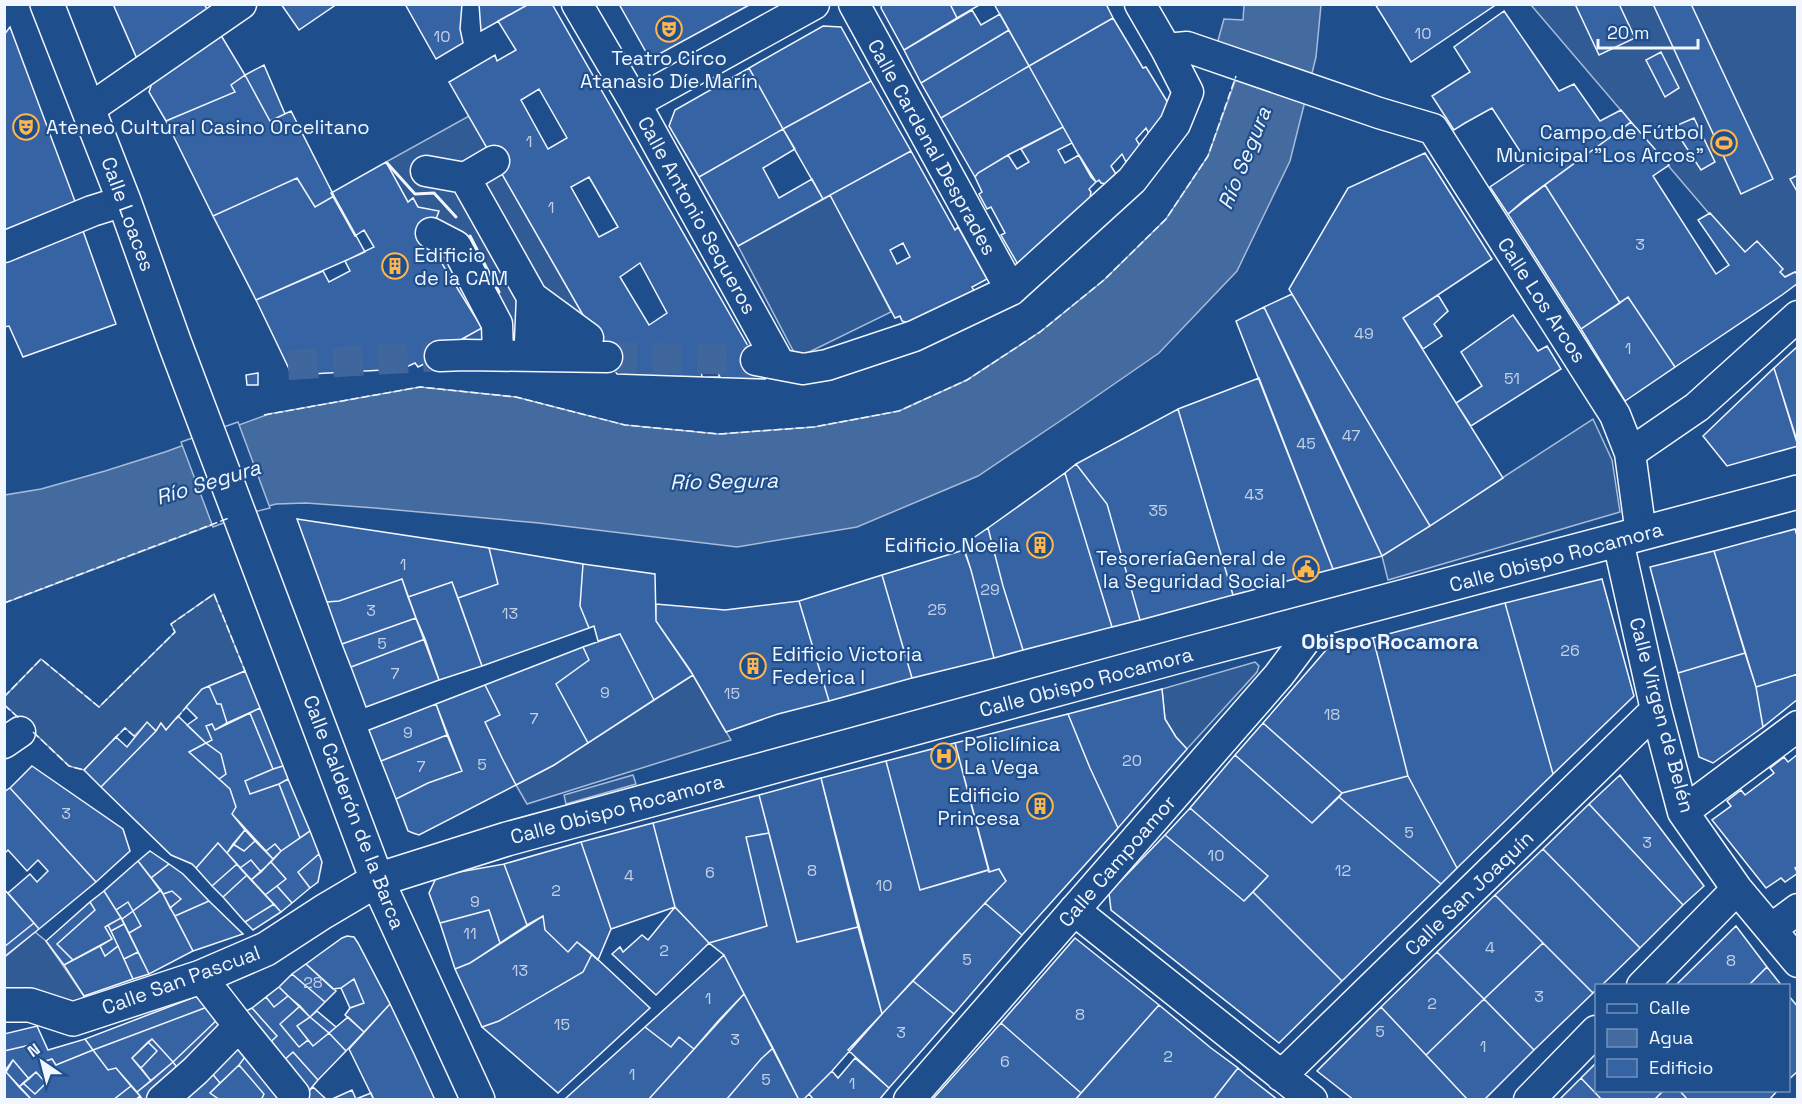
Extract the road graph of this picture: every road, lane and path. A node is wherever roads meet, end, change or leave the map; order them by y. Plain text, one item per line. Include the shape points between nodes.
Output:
1 (47, 4) edge
2 (241, 4) edge
3 (578, 4) edge
4 (814, 4) edge
5 (854, 4) edge
6 (1140, 4) edge
7 (1166, 49) junction
8 (635, 103) junction
9 (89, 109) junction
10 (494, 161) dead end
11 (426, 171) dead end
12 (124, 201) junction
13 (458, 218) junction
14 (4, 247) edge
15 (1011, 290) junction
16 (1797, 316) edge
17 (502, 343) junction
18 (440, 357) tunnel mouth
19 (607, 357) tunnel mouth
20 (1630, 453) junction
21 (1797, 492) edge
22 (242, 520) joint
23 (1630, 537) junction
24 (1321, 619) junction
25 (1656, 710) junction
26 (1797, 726) edge
27 (1683, 812) junction
28 (377, 880) junction
29 (1737, 889) junction
30 (1797, 909) edge
31 (1074, 910) junction
32 (1771, 929) junction
33 (1797, 962) edge
34 (201, 977) junction
35 (1644, 984) edge
36 (4, 1005) edge
37 (239, 1026) junction
38 (1595, 1032) edge
39 (1281, 1076) junction
40 (162, 1100) edge
41 (292, 1100) edge
42 (478, 1100) edge
43 (909, 1100) edge
44 (1312, 1100) edge
45 (1529, 1100) edge

1 - 9 street, Calle Loaces
2 - 9 street
3 - 8 street, Calle Antonio Sequeros
4 - 8 street
5 - 15 street, Calle Cardenal Desprades
6 - 7 street
7 - 15 street via 1188,92 1175,124 1132,180
7 - 20 street, Calle Los Arcos via 1187,46 1433,129 1616,415
8 - 15 street, Calle Antonio Sequeros via 767,362 803,369 827,365 914,336
9 - 12 street, Calle Loaces
10 - 13 street
11 - 13 street
12 - 14 street
12 - 22 street, Calle Loaces
13 - 17 street via 456,246 497,324
13 - 17 street via 532,297 512,312 504,302 500,304 508,321
16 - 20 street via 1697,407
17 - 18 street
17 - 19 street
20 - 23 street, Calle Los Arcos
21 - 23 street, Calle Obispo Rocamora
22 - 28 street, Calle Calderón de la Barca
23 - 24 street, Calle Obispo Rocamora
23 - 25 street, Calle Virgen de Belén
24 - 28 street, Calle Obispo Rocamora via 507,839
24 - 31 street, Calle Campoamor via 1279,675
25 - 27 street, Calle Virgen de Belén
25 - 39 street, Calle San Joaquín
26 - 27 street
27 - 29 street, Calle Virgen de Belén
28 - 34 street, Calle San Pascual via 266,949
28 - 42 street, Calle Calderón de la Barca
29 - 32 street, Calle Virgen de Belén
29 - 35 street
30 - 32 street
31 - 39 street
31 - 43 street, Calle Campoamor
32 - 33 street, Calle Virgen de Belén
34 - 36 street, Calle San Pascual via 73,1019 30,1005
34 - 37 street
37 - 40 street
37 - 41 street via 294,1095
38 - 45 street
39 - 44 street

